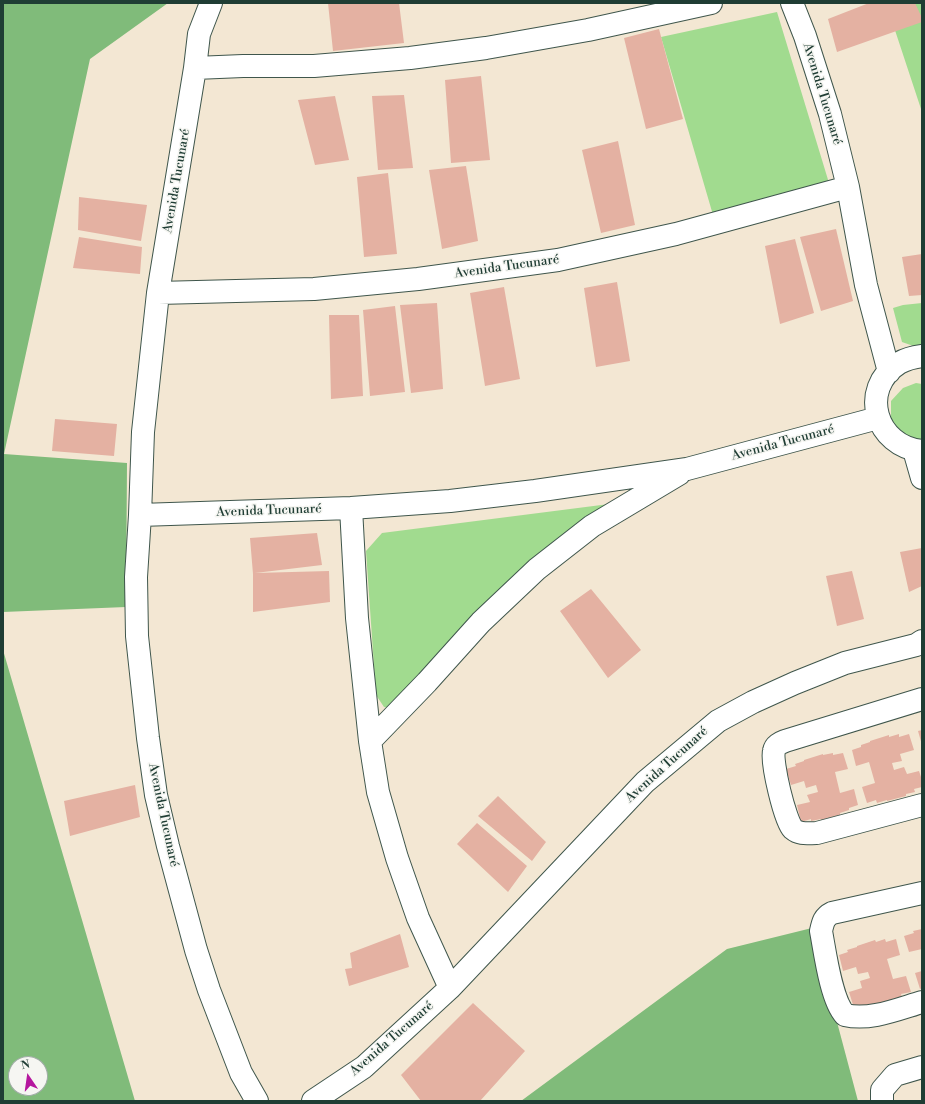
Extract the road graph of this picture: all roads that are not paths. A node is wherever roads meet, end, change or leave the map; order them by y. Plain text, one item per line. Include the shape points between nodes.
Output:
1 (211, 3) edge
2 (711, 3) edge
3 (792, 3) edge
4 (195, 68) junction
5 (848, 187) junction
6 (158, 293) junction
7 (922, 356) edge
8 (889, 372) junction
9 (878, 418) junction
10 (918, 451) edge
11 (687, 469) junction
12 (922, 478) edge
13 (351, 508) junction
14 (140, 515) junction
15 (922, 641) edge
16 (922, 699) edge
17 (370, 741) junction
18 (922, 805) edge
19 (922, 893) edge
20 (450, 988) junction
21 (922, 1002) edge
22 (922, 1067) edge
23 (257, 1101) edge
24 (313, 1101) edge
25 (882, 1101) edge

1 - 4 street, Avenida Tucunaré via 199,34
2 - 4 street via 588,30 410,58 314,66
3 - 5 street, Avenida Tucunaré via 830,114
4 - 6 street, Avenida Tucunaré
5 - 6 street, Avenida Tucunaré via 676,234 558,260 418,279 314,288
5 - 8 street, Avenida Tucunaré via 866,285
6 - 14 street, Avenida Tucunaré via 143,432
7 - 8 street via 898,363
8 - 9 street via 877,393
9 - 10 street via 892,439
9 - 11 street, Avenida Tucunaré
10 - 12 street
11 - 13 street, Avenida Tucunaré via 450,501
11 - 17 street, Avenida Tucunaré via 592,526 536,569 481,622
13 - 14 street, Avenida Tucunaré
13 - 17 street via 357,618
14 - 23 street, Avenida Tucunaré via 136,577 137,636 156,795 200,963 241,1073
15 - 20 street, Avenida Tucunaré via 916,645 838,666 760,698 718,721 645,782
16 - 18 street via 785,741 773,752 778,784 789,824 803,834 817,833
17 - 20 street via 378,792 397,858 418,918
19 - 21 street via 832,913 822,922 821,931 832,982 839,1006 845,1015 854,1018 866,1017
20 - 24 street, Avenida Tucunaré via 364,1067
22 - 25 street via 895,1075 882,1090

